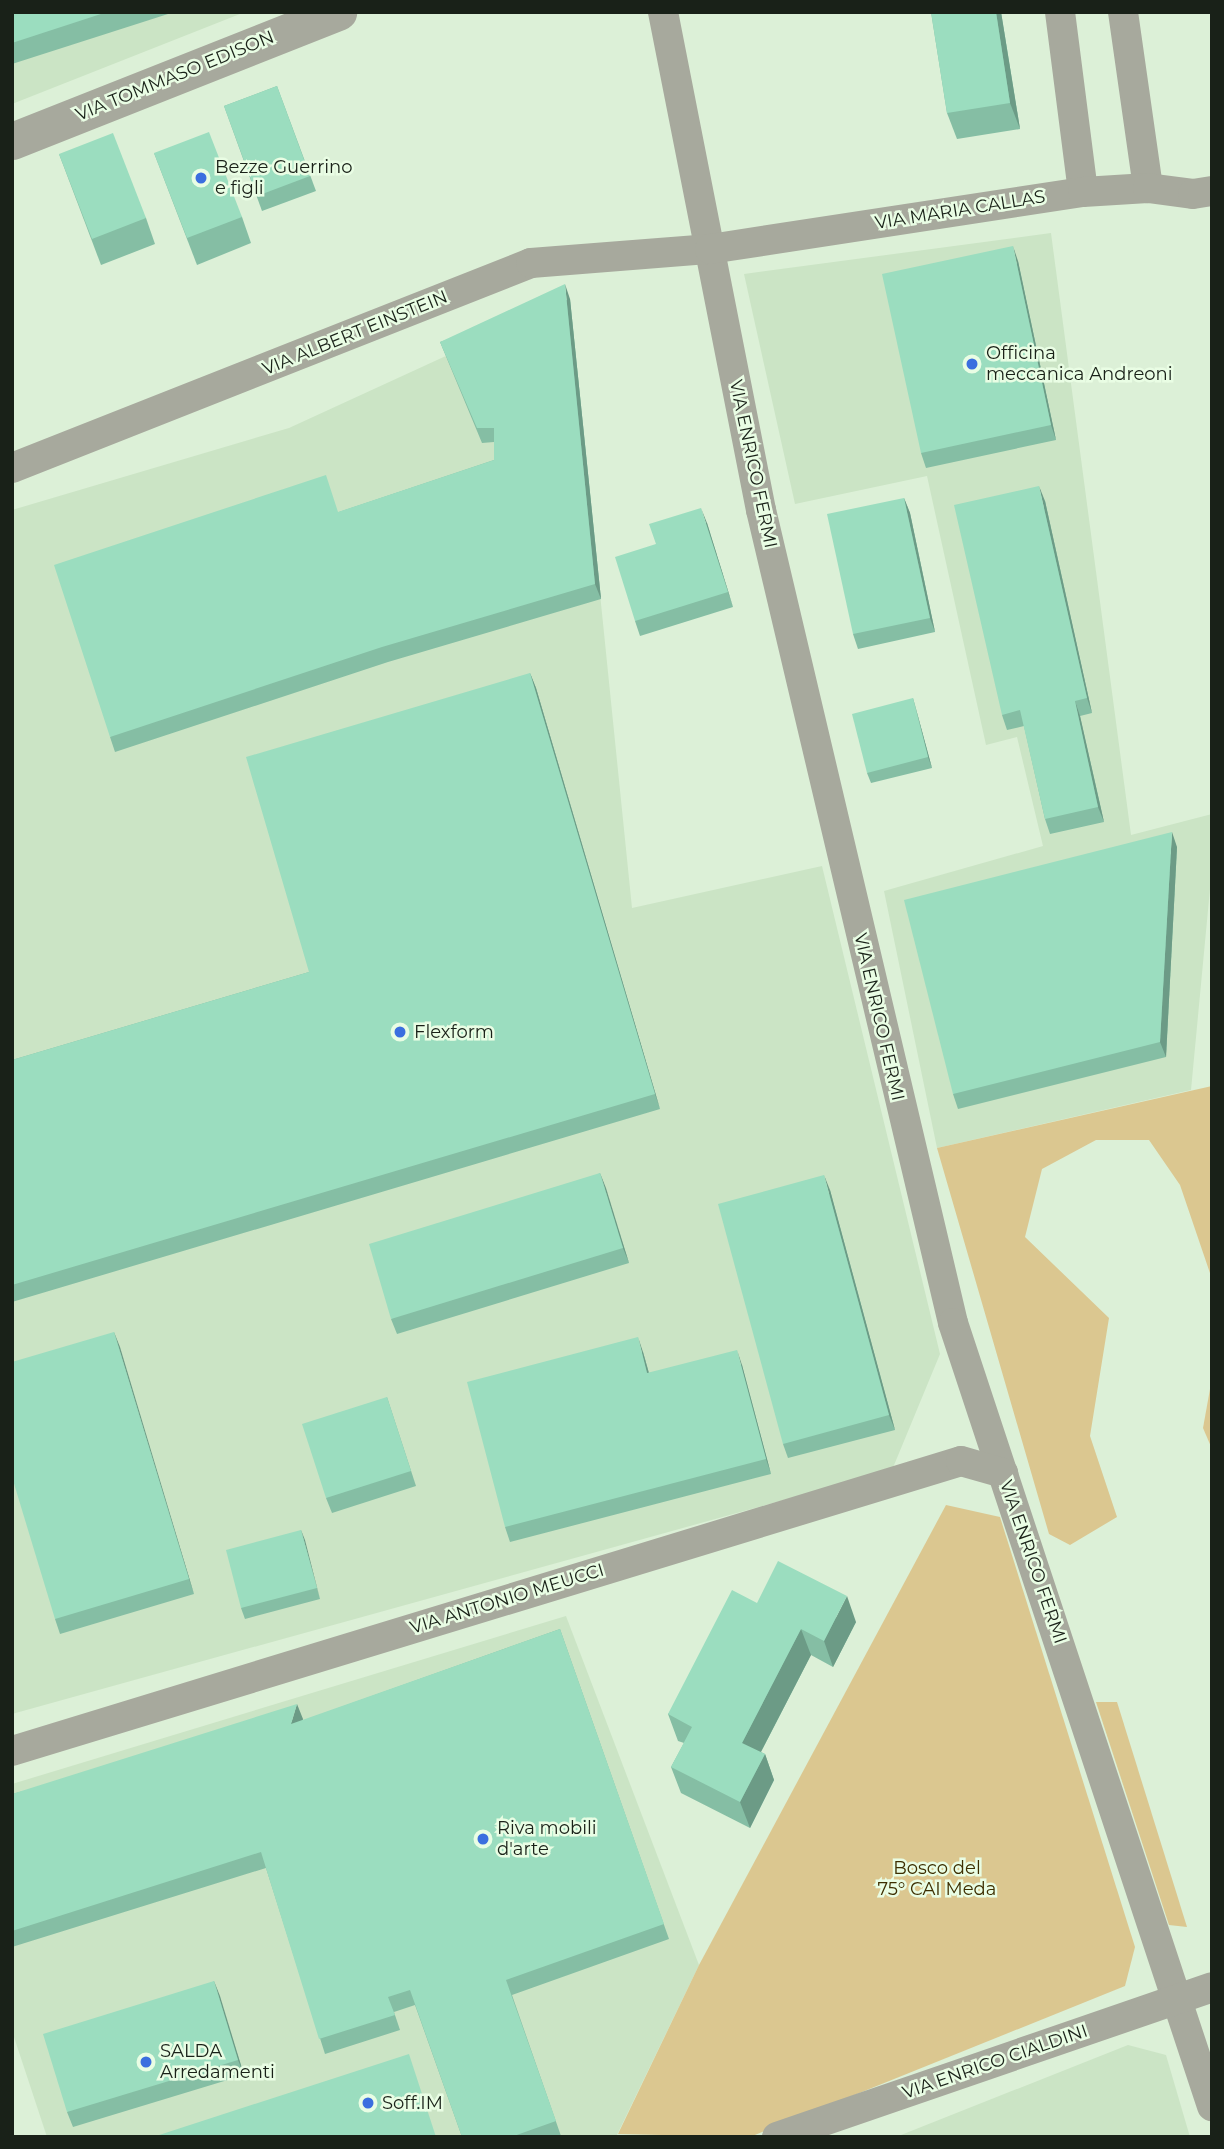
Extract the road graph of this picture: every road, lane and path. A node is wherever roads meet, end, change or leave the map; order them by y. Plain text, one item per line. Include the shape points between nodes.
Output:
1 (338, 12) edge
2 (663, 12) edge
3 (1059, 12) edge
4 (1123, 12) edge
5 (12, 141) edge
6 (1149, 188) junction
7 (1212, 191) edge
8 (1083, 192) junction
9 (710, 248) junction
10 (12, 468) edge
11 (1003, 1473) junction
12 (12, 1751) edge
13 (1212, 1987) edge
14 (1180, 1999) junction
15 (1212, 2106) edge
16 (777, 2137) edge

1 - 5 street, VIA TOMMASO EDISON
2 - 9 street, VIA ENRICO FERMI
3 - 8 street
4 - 6 street
6 - 7 street, VIA MARIA CALLAS via 1192,194
6 - 8 street, VIA MARIA CALLAS
8 - 9 street, VIA MARIA CALLAS
9 - 10 street, VIA ALBERT EINSTEIN via 531,263
9 - 11 street, VIA ENRICO FERMI via 761,510 910,1150 953,1323
11 - 12 street, VIA ANTONIO MEUCCI via 961,1461
11 - 14 street, VIA ENRICO FERMI
13 - 14 street, VIA ENRICO CIALDINI
14 - 15 street, VIA ENRICO FERMI
14 - 16 street, VIA ENRICO CIALDINI

